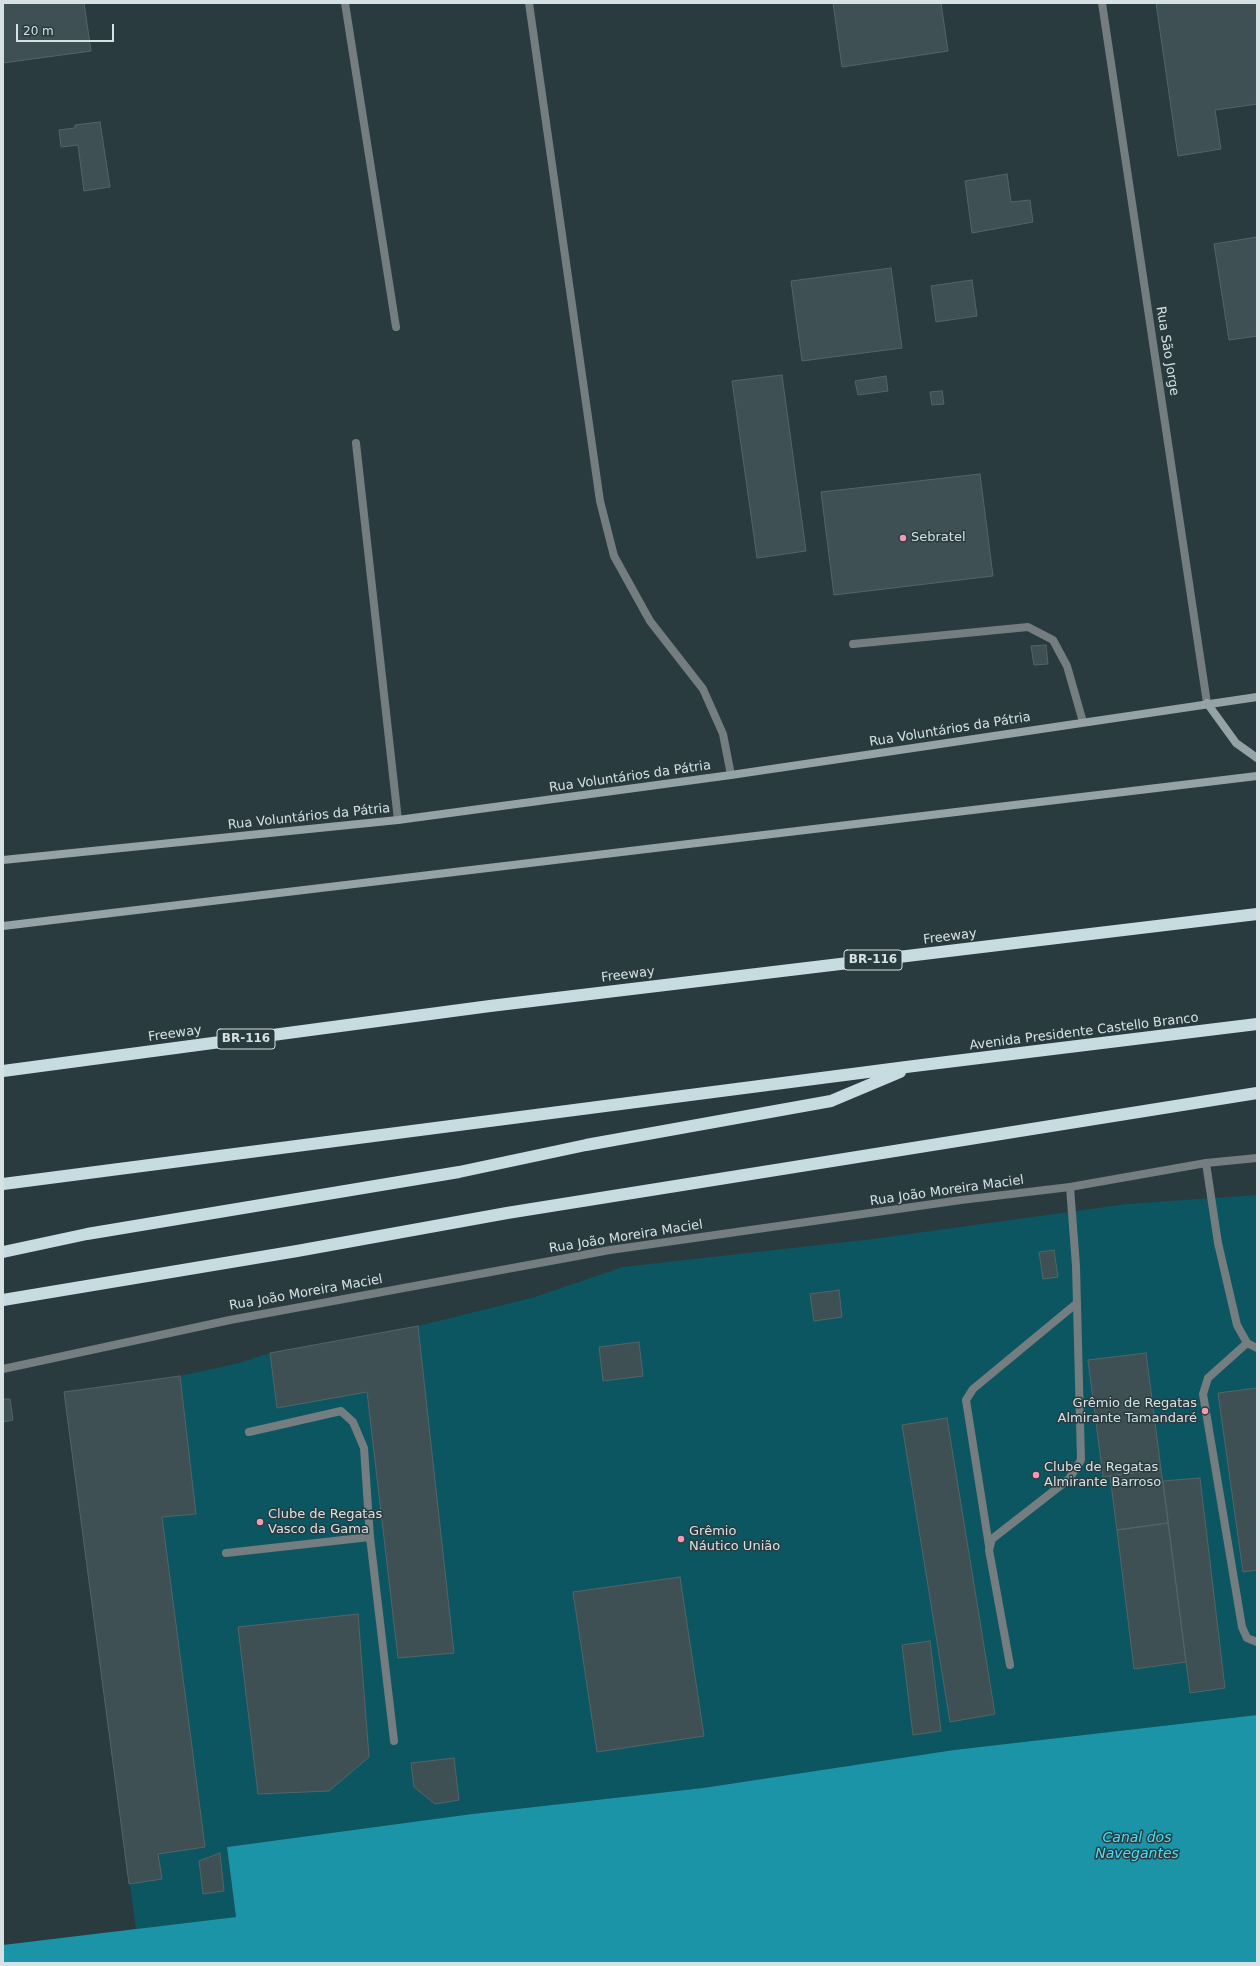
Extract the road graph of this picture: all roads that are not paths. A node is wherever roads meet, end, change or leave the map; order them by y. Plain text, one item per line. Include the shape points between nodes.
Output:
1 (345, 3) edge
2 (529, 3) edge
3 (1102, 3) edge
4 (396, 327) dead end
5 (356, 443) dead end
6 (853, 644) dead end
7 (1257, 696) edge
8 (1207, 703) junction
9 (1083, 722) junction
10 (1257, 758) edge
11 (731, 775) junction
12 (1257, 776) edge
13 (398, 820) junction
14 (3, 860) edge
15 (1257, 914) edge
16 (3, 926) edge
17 (1257, 1024) edge
18 (914, 1066) junction
19 (3, 1071) edge
20 (1257, 1093) edge
21 (1257, 1158) edge
22 (1206, 1163) junction
23 (3, 1184) edge
24 (1070, 1186) junction
25 (3, 1252) edge
26 (3, 1300) edge
27 (1077, 1303) junction
28 (1247, 1343) junction
29 (1257, 1348) edge
30 (3, 1369) edge
31 (249, 1432) dead end
32 (370, 1537) junction
33 (990, 1550) junction
34 (226, 1553) dead end
35 (1257, 1642) edge
36 (1010, 1665) dead end
37 (394, 1741) dead end

1 - 4 street
2 - 11 street via 600,501 614,556 650,621 703,689 723,734
3 - 8 street, Rua São Jorge
5 - 13 street
6 - 9 street via 1028,628 1053,640 1067,666
7 - 8 main road, Rua Voluntários da Pátria
8 - 9 main road, Rua Voluntários da Pátria
8 - 10 main road via 1236,743
9 - 11 main road, Rua Voluntários da Pátria
11 - 13 main road, Rua Voluntários da Pátria
12 - 16 main road
13 - 14 main road, Rua Voluntários da Pátria
15 - 19 highway, Freeway / BR-116 via 490,1006
17 - 18 highway, Avenida Presidente Castello Branco
18 - 23 highway
18 - 25 highway via 830,1101 586,1145 459,1172 87,1234
20 - 26 highway via 515,1212
21 - 22 street, Rua João Moreira Maciel
22 - 24 street, Rua João Moreira Maciel
22 - 28 street via 1218,1243 1237,1326
24 - 27 street
24 - 30 street, Rua João Moreira Maciel via 610,1250 238,1318
27 - 33 street via 1081,1460 1069,1479 992,1539
27 - 33 street via 973,1389 966,1400
28 - 29 street
28 - 35 street via 1208,1378 1203,1394 1242,1628 1247,1638
31 - 32 street via 340,1411 353,1422 364,1448
32 - 34 street
32 - 37 street
33 - 36 street

